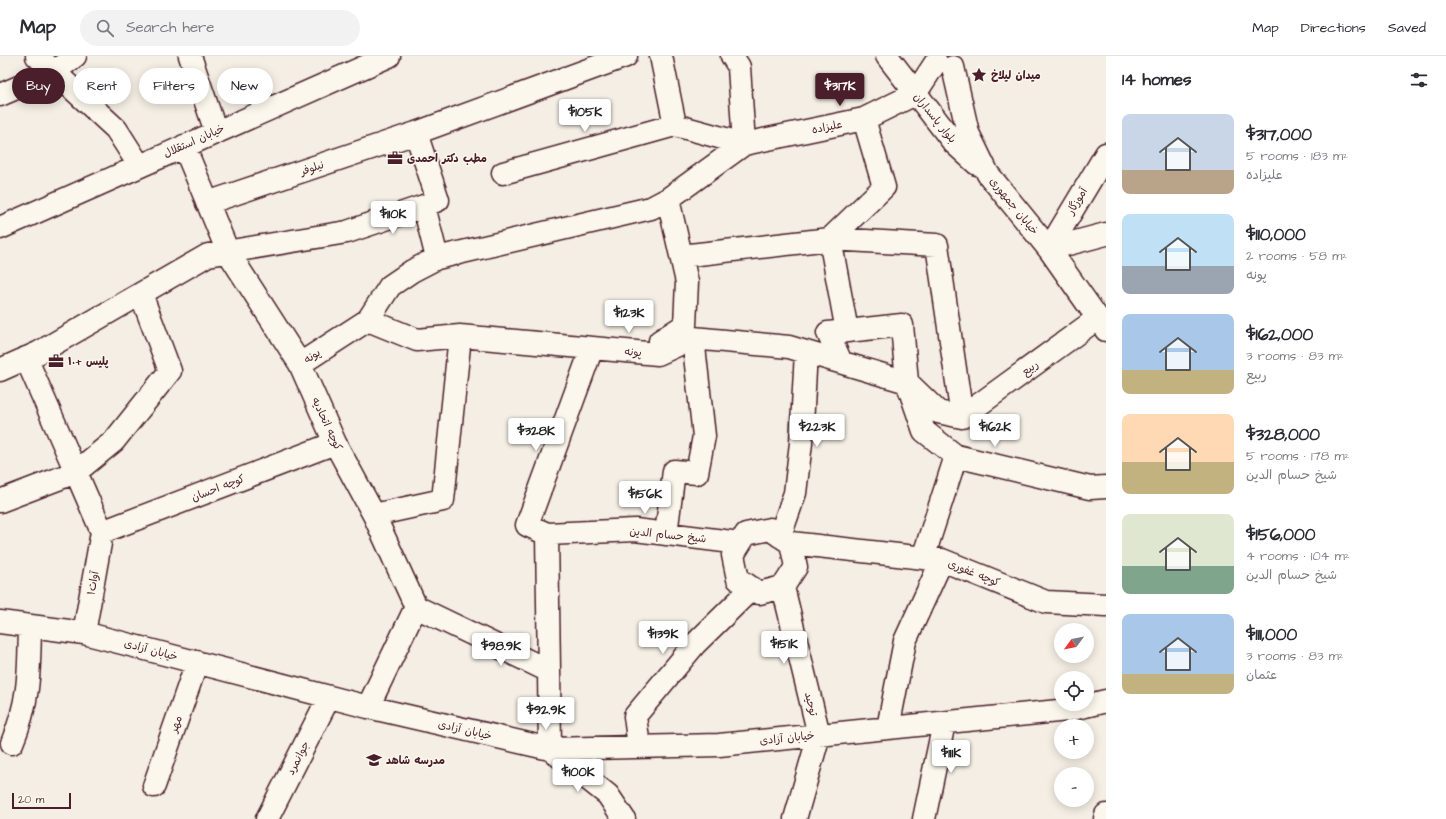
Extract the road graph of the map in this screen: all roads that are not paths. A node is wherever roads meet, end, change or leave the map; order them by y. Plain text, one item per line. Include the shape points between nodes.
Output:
1 (37, 56) edge
2 (75, 56) edge
3 (190, 56) edge
4 (387, 56) edge
5 (626, 56) edge
6 (661, 56) edge
7 (732, 56) edge
8 (887, 56) edge
9 (947, 60) edge
10 (50, 68) edge
11 (59, 68) edge
12 (65, 82) edge
13 (12, 90) edge
14 (915, 94) junction
15 (0, 95) edge
16 (864, 119) junction
17 (675, 125) junction
18 (216, 132) junction
19 (416, 133) junction
20 (744, 144) junction
21 (184, 146) junction
22 (1106, 154) edge
23 (139, 165) junction
24 (503, 173) dead end
25 (988, 174) junction
26 (668, 199) junction
27 (207, 203) junction
28 (424, 206) junction
29 (0, 228) edge
30 (1106, 234) edge
31 (830, 239) junction
32 (1049, 248) junction
33 (228, 252) junction
34 (681, 256) junction
35 (438, 258) junction
36 (141, 294) junction
37 (368, 320) junction
38 (1102, 324) edge
39 (847, 331) junction
40 (460, 336) junction
41 (693, 338) junction
42 (592, 348) junction
43 (806, 352) junction
44 (658, 354) junction
45 (26, 358) junction
46 (841, 362) junction
47 (300, 364) junction
48 (0, 370) edge
49 (907, 382) junction
50 (962, 417) junction
51 (334, 443) junction
52 (956, 456) junction
53 (76, 472) junction
54 (1106, 487) edge
55 (0, 501) edge
56 (374, 515) junction
57 (102, 532) junction
58 (547, 534) junction
59 (666, 534) junction
60 (786, 539) junction
61 (740, 543) junction
62 (933, 559) junction
63 (783, 587) junction
64 (752, 588) junction
65 (1106, 605) edge
66 (416, 607) junction
67 (0, 622) edge
68 (30, 626) junction
69 (84, 633) junction
70 (197, 662) junction
71 (550, 671) junction
72 (329, 697) junction
73 (1106, 701) edge
74 (368, 707) junction
75 (944, 722) junction
76 (888, 728) junction
77 (819, 735) junction
78 (12, 742) dead end
79 (639, 747) junction
80 (550, 749) junction
81 (154, 786) dead end
82 (1106, 815) edge
83 (267, 819) edge
84 (624, 819) edge
85 (795, 819) edge
86 (924, 819) edge
87 (1105, 819) edge

1 - 10 street
2 - 11 street
3 - 18 street
4 - 18 street, خیابان استقلال
5 - 19 street, نیلوفر
6 - 17 street
7 - 20 street via 739,67
8 - 14 street, بلوار پاسداران
9 - 14 street
9 - 25 street, خیابان جمهوری via 968,134
12 - 23 street via 116,129
13 - 15 street
14 - 16 street, علیزاده
14 - 25 street, بلوار پاسداران via 954,143
16 - 20 street, علیزاده
16 - 31 street via 884,187
17 - 20 street
17 - 24 street
18 - 21 street, خیابان استقلال
19 - 27 street, نیلوفر
19 - 28 street via 438,200
20 - 26 street
21 - 23 street, خیابان استقلال
21 - 27 street, کوچه اتحادیه
22 - 32 street, آموزگار
23 - 29 street, خیابان استقلال
25 - 32 street, خیابان جمهوری
26 - 34 street
26 - 35 street via 651,208
27 - 33 street, کوچه اتحادیه
28 - 33 street via 347,232
28 - 35 street
30 - 32 street
31 - 34 street
31 - 39 street
31 - 50 street via 937,245
32 - 38 street, خیابان جمهوری
33 - 36 street via 208,255
33 - 47 street, کوچه اتحادیه
34 - 44 street via 687,282 685,325 658,342
35 - 37 street via 390,286
36 - 45 street
36 - 53 street via 170,371 114,441
37 - 40 street, پونه via 417,340
37 - 47 street, پونه
38 - 50 street, ربیع
39 - 46 street via 828,333
39 - 49 street via 902,325
40 - 42 street, پونه
40 - 56 street via 443,500
41 - 43 street, پونه via 789,346
41 - 44 street, پونه
41 - 59 street via 704,436 697,473 674,471
42 - 44 street, پونه
42 - 58 street via 527,525
43 - 46 street, پونه
43 - 60 street via 801,443
45 - 48 street
45 - 53 street
46 - 49 street, پونه
47 - 51 street, کوچه اتحادیه
49 - 50 street, پونه via 938,412
49 - 52 street via 924,431
51 - 56 street, کوچه اتحادیه
51 - 57 street, کوچه احسان
52 - 54 street via 1090,488
52 - 62 street
53 - 55 street
53 - 57 street
56 - 66 street, کوچه اتحادیه
57 - 69 street, آوات۱
58 - 59 street, شیخ حسام الدین via 634,530
58 - 71 street
59 - 61 street, شیخ حسام الدین
60 - 61 street via 770,529 746,534
60 - 62 street, کوچه غفوری
60 - 63 street via 796,567
61 - 64 street via 733,555 738,579
62 - 65 street, کوچه غفوری via 1046,602
62 - 76 street via 905,642
63 - 64 street via 759,592
63 - 77 street, توحید
64 - 79 street via 695,644 635,716
66 - 71 street
66 - 74 street
67 - 68 street, خیابان آزادی
68 - 69 street, خیابان آزادی
68 - 78 street via 29,682 22,719
69 - 70 street, خیابان آزادی
70 - 72 street, خیابان آزادی
70 - 81 street, مهر
71 - 80 street
72 - 74 street, خیابان آزادی
72 - 83 street, جوانمرد
73 - 75 street, خیابان آزادی via 1068,710
74 - 80 street, خیابان آزادی
75 - 76 street, خیابان آزادی
75 - 86 street
76 - 77 street, خیابان آزادی
77 - 79 street, خیابان آزادی via 719,745
77 - 85 street, توحید
79 - 80 street, خیابان آزادی
80 - 84 street via 608,795
82 - 87 street

